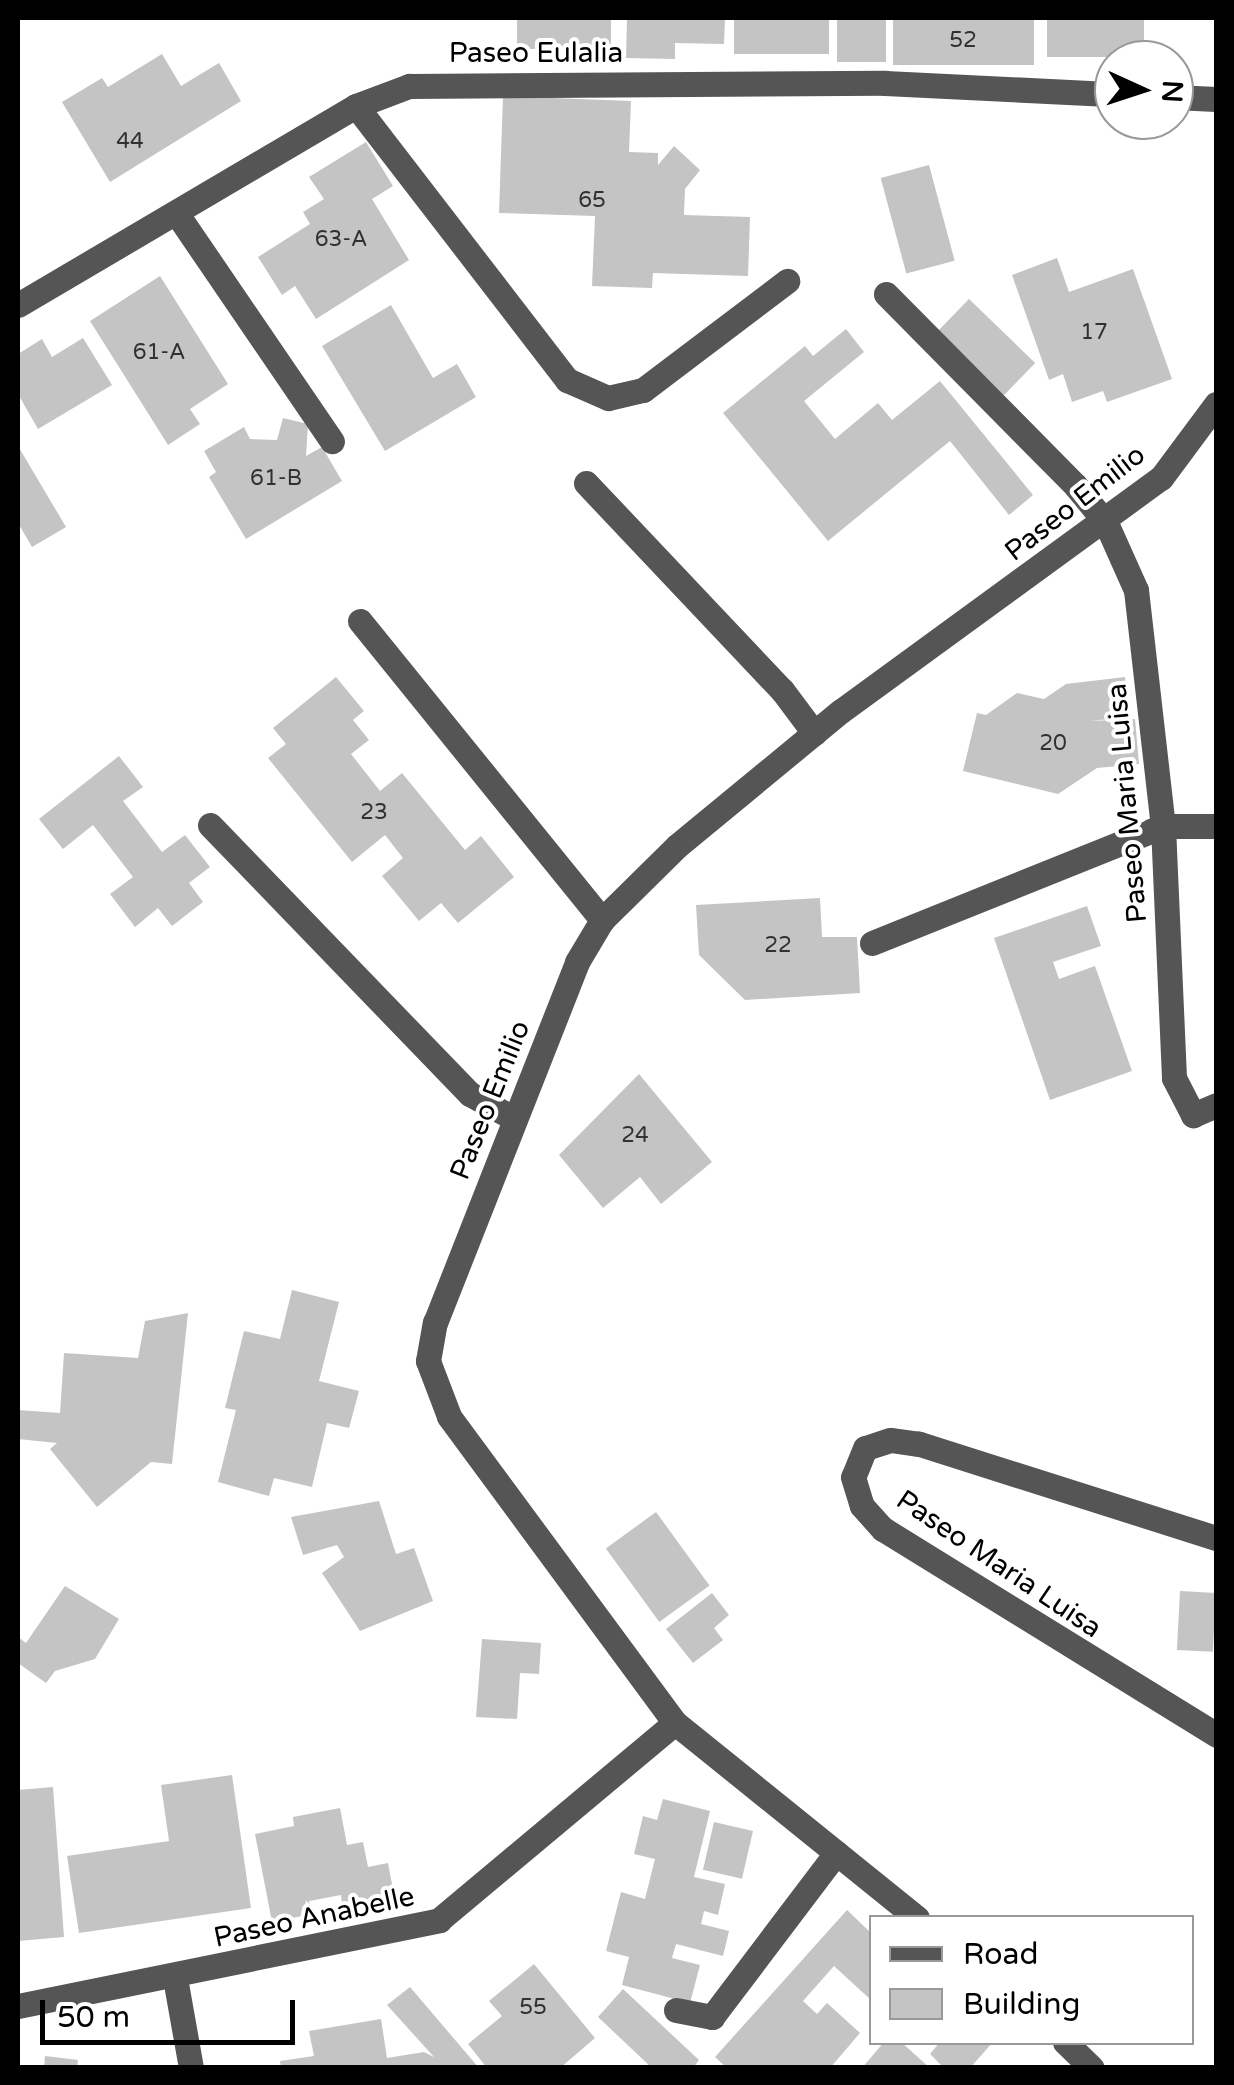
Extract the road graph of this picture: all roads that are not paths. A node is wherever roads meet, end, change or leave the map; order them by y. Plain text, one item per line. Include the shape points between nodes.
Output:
1 (1094, 93) edge
2 (356, 106) junction
3 (177, 214) junction
4 (788, 281) dead end
5 (886, 294) dead end
6 (18, 305) edge
7 (1216, 404) edge
8 (332, 441) dead end
9 (586, 484) dead end
10 (1106, 523) junction
11 (360, 621) dead end
12 (814, 733) junction
13 (210, 825) dead end
14 (1163, 826) junction
15 (1216, 826) edge
16 (602, 920) junction
17 (872, 943) dead end
18 (1216, 1105) edge
19 (515, 1119) junction
20 (1216, 1538) edge
21 (675, 1723) junction
22 (1216, 1734) edge
23 (836, 1852) junction
24 (913, 1915) edge
25 (175, 1978) junction
26 (18, 2006) edge
27 (676, 2010) dead end
28 (1068, 2045) edge
29 (191, 2068) edge
30 (1092, 2068) edge

1 - 2 street, Paseo Eulalia via 885,83 452,81 410,86
2 - 3 street, Paseo Eulalia
2 - 4 street via 567,380 608,398 643,390
3 - 6 street, Paseo Eulalia
3 - 8 street
5 - 10 street, Paseo Maria Luisa
7 - 10 street, Paseo Emilio via 1161,478
9 - 12 street via 782,690
10 - 12 street, Paseo Emilio
10 - 14 street, Paseo Maria Luisa via 1136,590
11 - 16 street
12 - 16 street, Paseo Emilio via 677,846
13 - 19 street via 470,1094
14 - 15 street
14 - 17 street
14 - 18 street, Paseo Maria Luisa via 1174,1078 1193,1115
16 - 19 street, Paseo Emilio via 577,962
19 - 21 street, Paseo Emilio via 435,1323 428,1361 448,1416
20 - 22 street, Paseo Maria Luisa via 919,1444 890,1440 865,1448 853,1477 862,1506 884,1528
21 - 23 street, Paseo Emilio
21 - 25 street, Paseo Anabelle via 439,1920
23 - 24 street, Paseo Emilio
23 - 27 street via 712,2017
25 - 26 street, Paseo Anabelle
25 - 29 street
28 - 30 street

